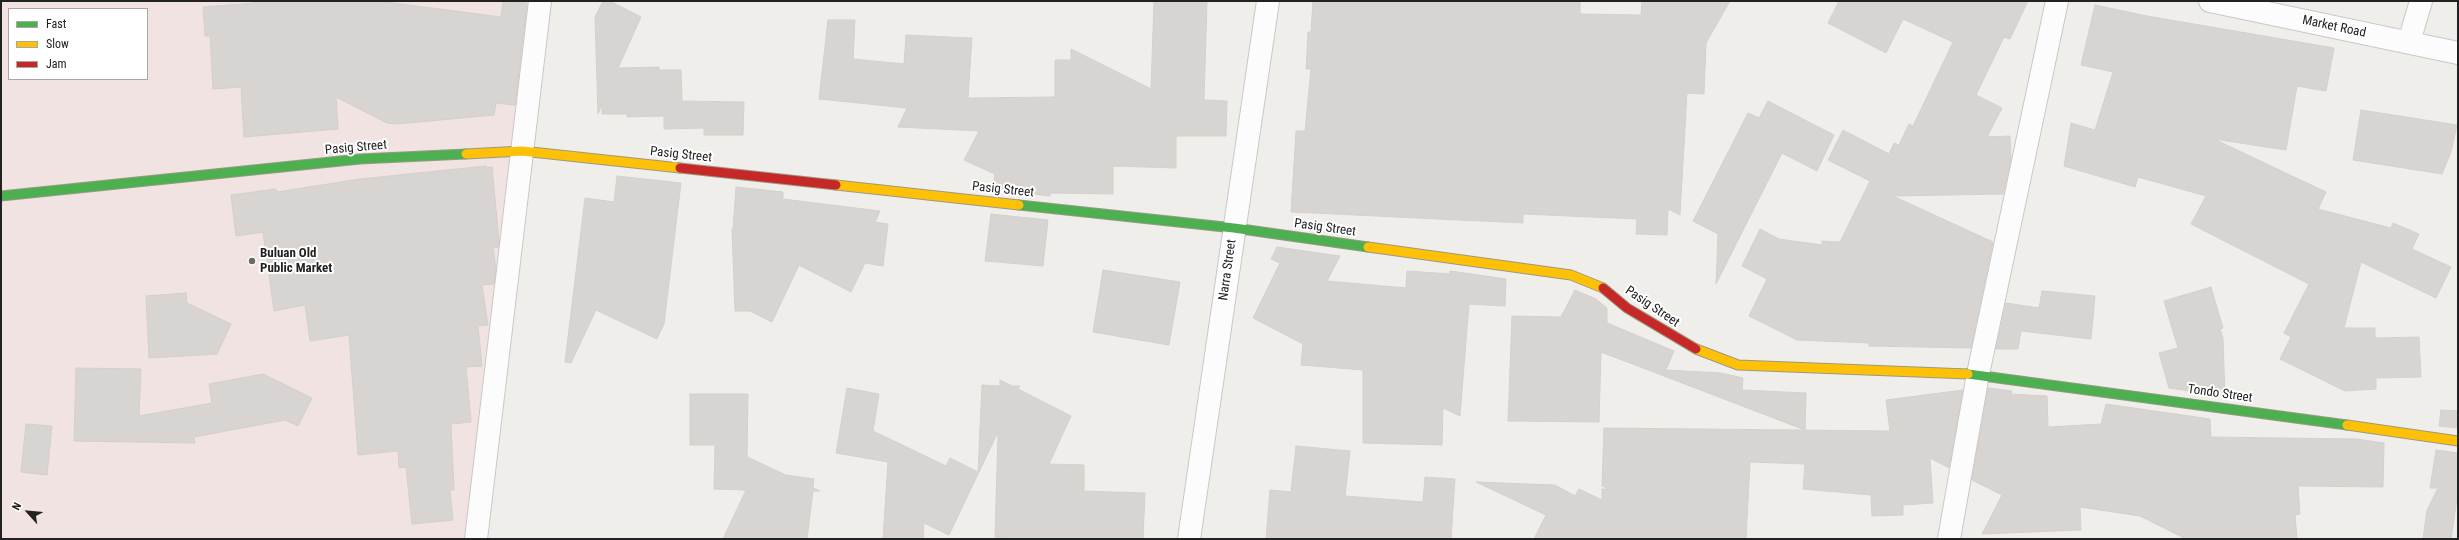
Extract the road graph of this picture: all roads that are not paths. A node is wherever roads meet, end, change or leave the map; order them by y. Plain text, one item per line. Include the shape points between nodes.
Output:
1 (540, 1) edge
2 (1268, 1) edge
3 (2057, 1) edge
4 (2210, 1) edge
5 (2421, 1) edge
6 (2409, 42) junction
7 (2458, 53) edge
8 (522, 151) junction
9 (1, 196) edge
10 (1234, 228) junction
11 (1978, 374) junction
12 (2458, 441) edge
13 (476, 539) edge
14 (1189, 539) edge
15 (1949, 539) edge

1 - 8 street
2 - 10 street, Narra Street
3 - 11 street
4 - 6 street, Market Road
5 - 6 street
6 - 7 street, Market Road
8 - 9 street, Pasig Street via 360,159
8 - 10 street, Pasig Street
8 - 13 street
10 - 11 street, Pasig Street via 1571,275 1603,288 1627,308 1704,354 1738,365
10 - 14 street, Narra Street
11 - 12 street, Tondo Street
11 - 15 street

